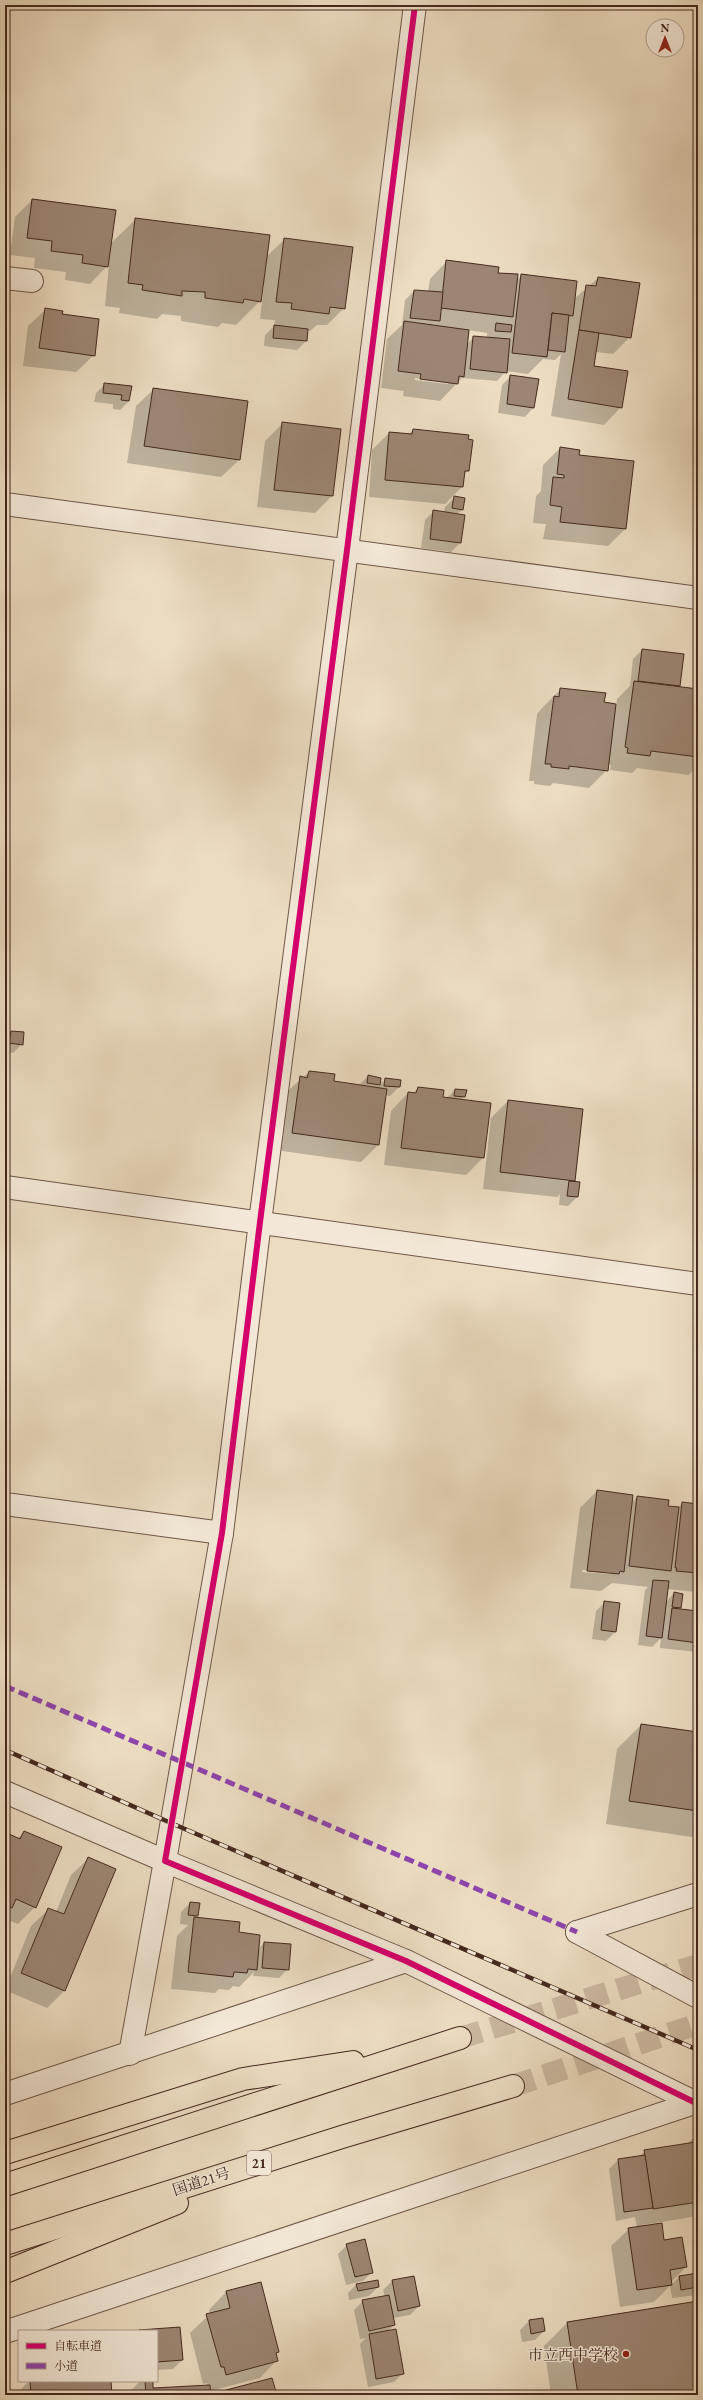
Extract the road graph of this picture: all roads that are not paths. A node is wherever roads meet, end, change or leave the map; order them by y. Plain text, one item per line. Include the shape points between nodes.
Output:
1 (415, 5) edge
2 (5, 278) edge
3 (32, 281) dead end
4 (5, 504) edge
5 (348, 550) junction
6 (698, 598) edge
7 (5, 1187) edge
8 (260, 1222) junction
9 (698, 1284) edge
10 (5, 1504) edge
11 (222, 1533) junction
12 (5, 1792) edge
13 (165, 1861) junction
14 (698, 1894) edge
15 (406, 1961) junction
16 (698, 1997) edge
17 (460, 2038) tunnel mouth
18 (422, 2051) junction
19 (130, 2054) junction
20 (513, 2086) tunnel mouth
21 (5, 2094) edge
22 (696, 2104) edge
23 (345, 2136) junction
24 (5, 2153) edge
25 (5, 2185) edge
26 (5, 2244) edge
27 (5, 2272) edge
28 (5, 2332) edge

1 - 5 street
2 - 3 street
4 - 5 street
5 - 6 street
5 - 8 street
7 - 8 street
8 - 9 street
8 - 11 street
10 - 11 street
11 - 13 street
12 - 13 street
13 - 15 street
13 - 19 street
14 - 16 street via 577,1932
15 - 19 street
15 - 22 street
17 - 18 highway
18 - 24 highway via 243,2079
18 - 25 highway
19 - 21 street
20 - 23 highway, 国道21号 / 21
22 - 28 street
23 - 26 highway, 国道21号 / 21
23 - 27 highway

